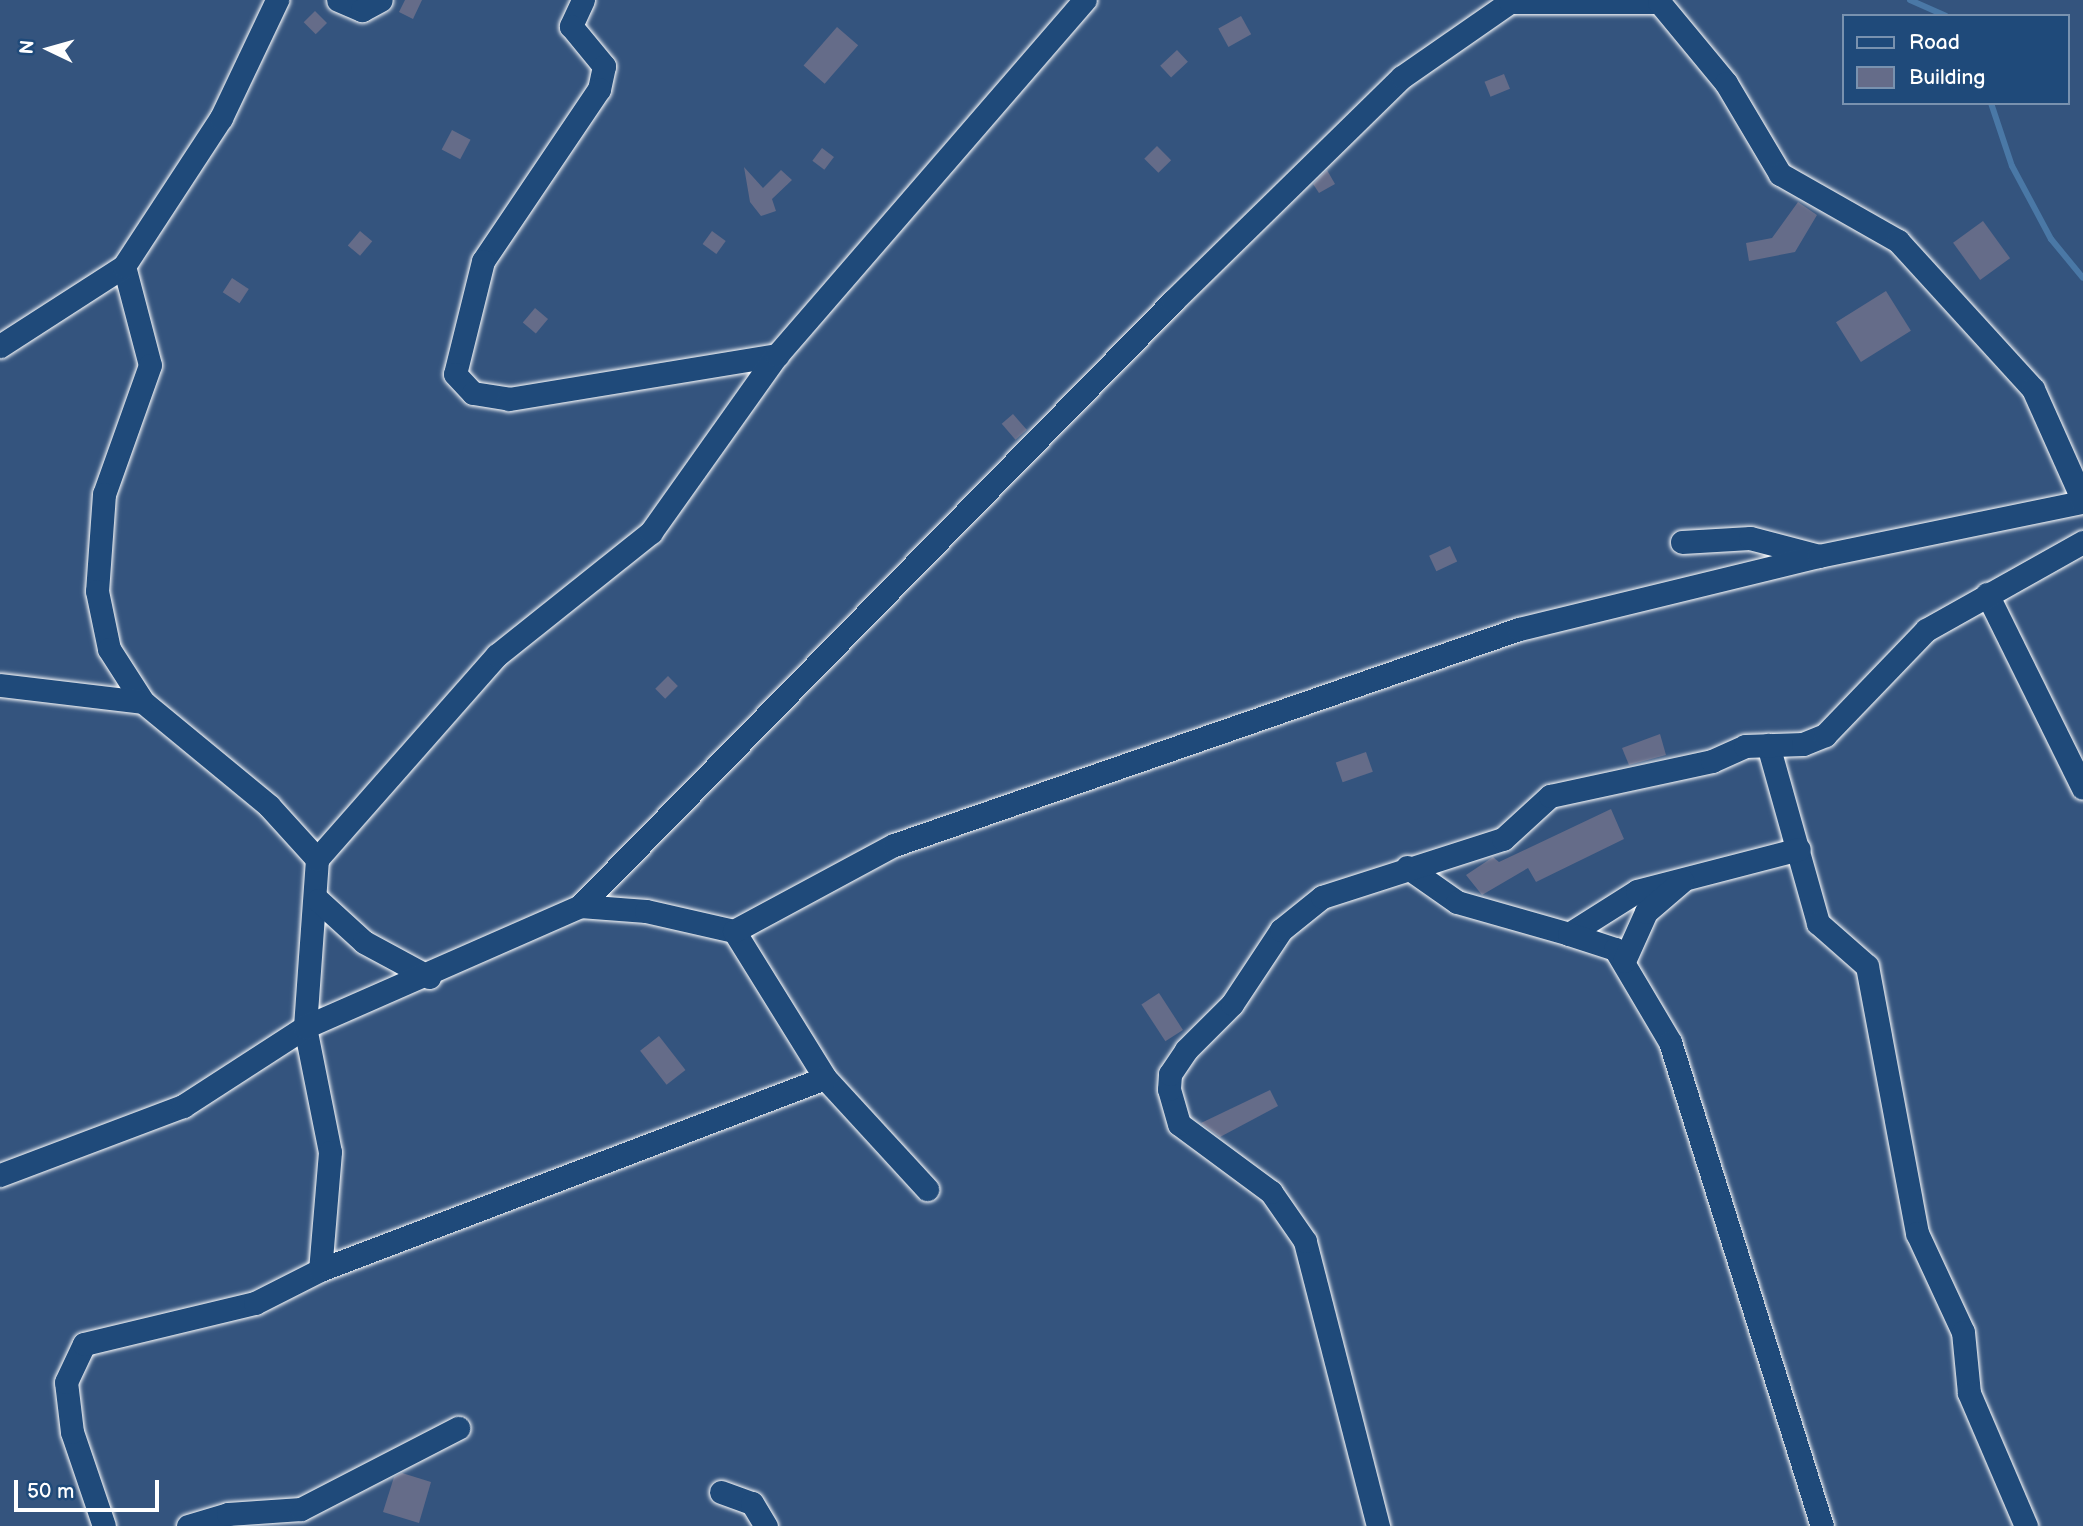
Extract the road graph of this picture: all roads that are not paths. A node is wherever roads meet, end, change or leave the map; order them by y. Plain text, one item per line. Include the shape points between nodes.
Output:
1 (277, 0) edge
2 (338, 0) edge
3 (381, 0) edge
4 (583, 0) edge
5 (1085, 0) edge
6 (1511, 1) edge
7 (1660, 1) edge
8 (124, 266) junction
9 (0, 346) edge
10 (777, 355) junction
11 (2083, 501) edge
12 (1682, 542) dead end
13 (2083, 542) edge
14 (1819, 556) junction
15 (1987, 594) junction
16 (0, 685) edge
17 (143, 702) junction
18 (1768, 745) junction
19 (2083, 788) edge
20 (1799, 849) junction
21 (317, 859) junction
22 (1406, 867) junction
23 (1687, 877) junction
24 (318, 900) junction
25 (580, 906) junction
26 (734, 931) junction
27 (1569, 934) junction
28 (1624, 961) junction
29 (429, 977) junction
30 (305, 1027) junction
31 (825, 1078) junction
32 (0, 1175) edge
33 (927, 1189) dead end
34 (320, 1270) junction
35 (458, 1428) dead end
36 (721, 1493) dead end
37 (104, 1526) edge
38 (188, 1526) edge
39 (766, 1526) edge
40 (1378, 1526) edge
41 (1822, 1526) edge
42 (2026, 1526) edge

1 - 8 street via 221,118
2 - 3 street via 362,10
4 - 10 street via 571,26 604,66 599,89 483,261 455,374 473,393 509,400
5 - 10 street
6 - 7 street
6 - 25 street via 1402,77 1173,300
7 - 11 street via 1726,83 1780,174 1898,241 2033,389
8 - 9 street
8 - 17 street via 150,365 104,494 97,591 109,649
10 - 21 street via 651,532 497,655
11 - 14 street
12 - 14 street via 1749,538
13 - 15 street
14 - 26 street via 1519,629 1077,778 894,845
15 - 18 street via 1926,630 1825,735 1803,744
15 - 19 street
16 - 17 street
17 - 21 street via 269,806
18 - 20 street
18 - 22 street via 1550,796 1503,839
20 - 23 street
20 - 42 street via 1818,923 1867,966 1917,1233 1963,1332 1969,1393
21 - 24 street
22 - 27 street via 1457,902
22 - 40 street via 1322,897 1298,913 1232,1004 1186,1050 1169,1089 1179,1124 1190,1136 1271,1192 1293,1217
23 - 27 street via 1637,891
23 - 28 street via 1646,912
24 - 29 street via 365,942
24 - 30 street
25 - 26 street via 646,911
25 - 29 street
26 - 31 street
27 - 28 street via 1605,943
28 - 41 street via 1670,1042
29 - 30 street
30 - 32 street via 183,1106
30 - 34 street via 330,1152
31 - 33 street
31 - 34 street
34 - 37 street via 244,1307 84,1343 66,1382 72,1432
35 - 38 street via 301,1509 228,1514
36 - 39 street via 752,1503

